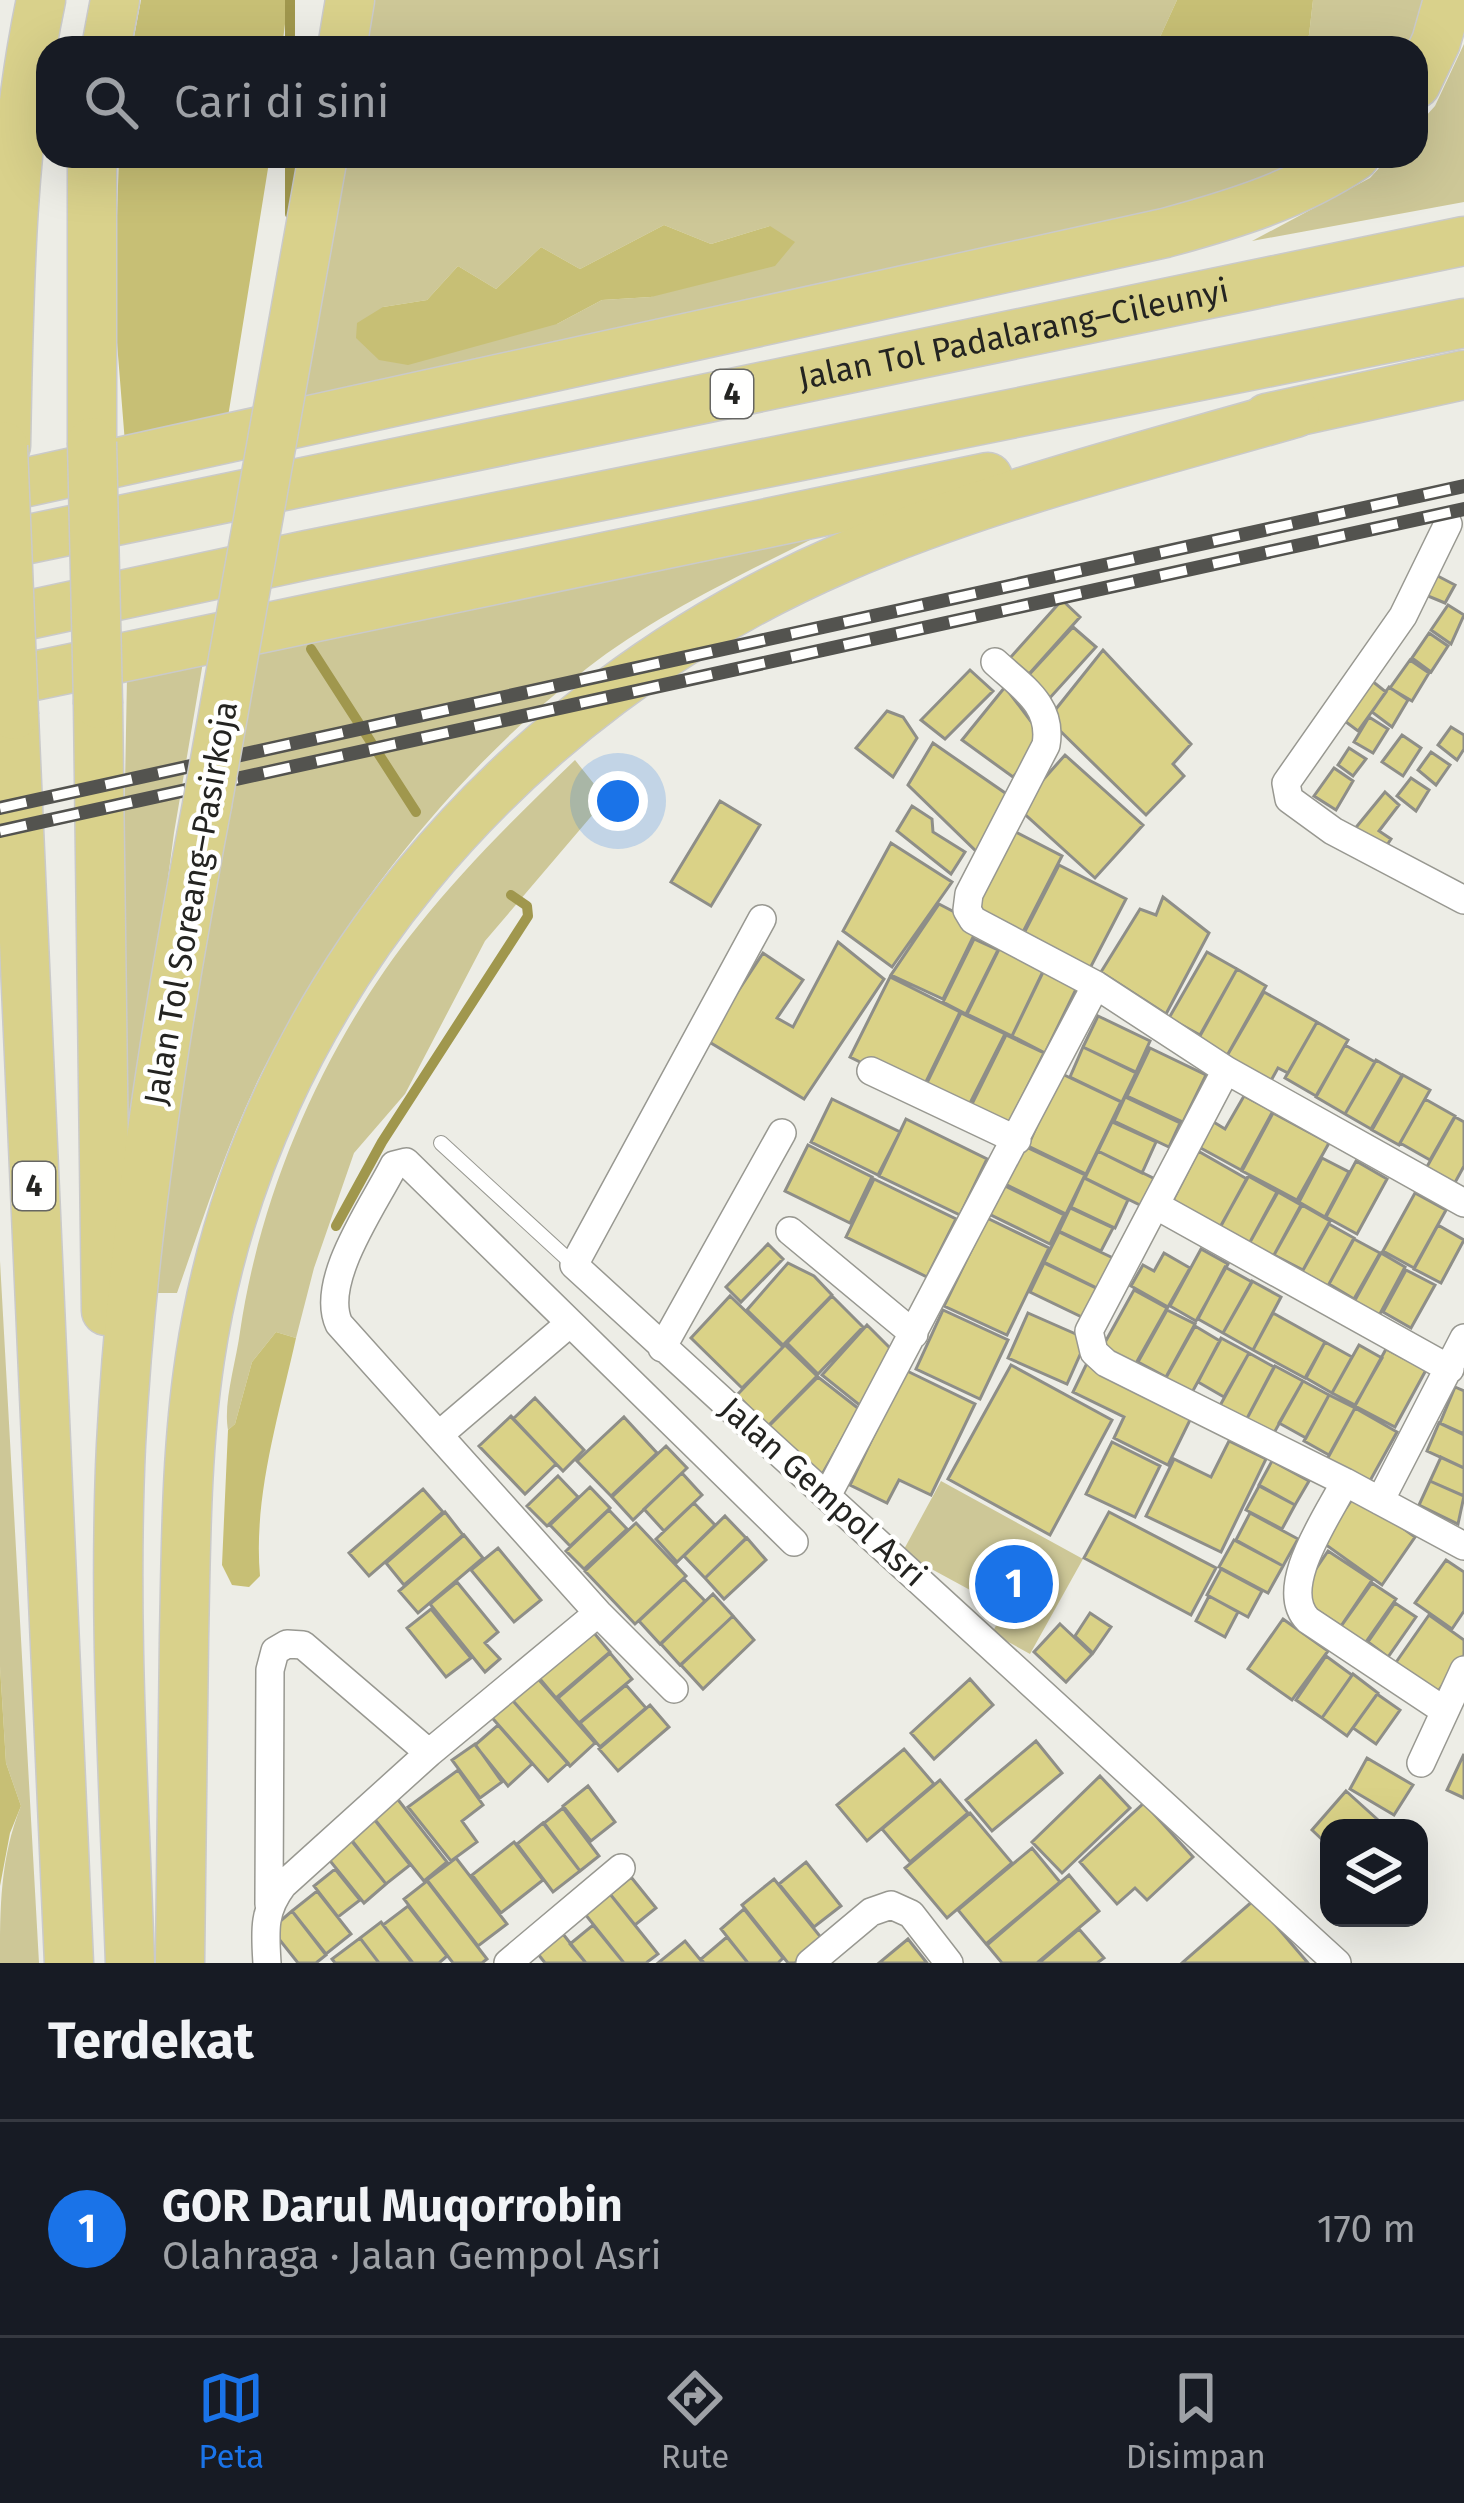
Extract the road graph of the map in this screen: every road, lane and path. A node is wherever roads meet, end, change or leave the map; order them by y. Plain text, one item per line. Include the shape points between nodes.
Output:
1 (41, 0) edge
2 (116, 0) edge
3 (350, 0) edge
4 (1448, 0) edge
5 (36, 36) edge
6 (108, 36) edge
7 (344, 36) edge
8 (36, 37) edge
9 (1428, 59) edge
10 (92, 168) edge
11 (321, 168) edge
12 (1336, 168) edge
13 (1464, 241) edge
14 (1464, 323) edge
15 (0, 358) edge
16 (1464, 375) edge
17 (1295, 412) junction
18 (3, 492) edge
19 (1448, 524) dead end
20 (0, 621) edge
21 (995, 662) dead end
22 (7, 699) edge
23 (1460, 889) edge
24 (762, 919) dead end
25 (1096, 985) junction
26 (1226, 1070) junction
27 (871, 1072) dead end
28 (782, 1133) dead end
29 (1017, 1139) junction
30 (441, 1143) dead end
31 (1464, 1203) edge
32 (1156, 1206) junction
33 (790, 1231) dead end
34 (574, 1265) junction
35 (569, 1323) junction
36 (914, 1334) junction
37 (1464, 1338) edge
38 (662, 1348) junction
39 (1450, 1369) junction
40 (440, 1434) junction
41 (1345, 1482) junction
42 (828, 1494) junction
43 (1380, 1501) junction
44 (794, 1542) dead end
45 (1464, 1546) edge
46 (598, 1613) junction
47 (120, 1658) junction
48 (1464, 1670) edge
49 (674, 1689) dead end
50 (1444, 1711) junction
51 (429, 1753) junction
52 (1421, 1763) dead end
53 (621, 1868) dead end
54 (269, 1904) junction
55 (69, 1963) edge
56 (130, 1963) edge
57 (179, 1963) edge
58 (267, 1963) edge
59 (508, 1963) edge
60 (810, 1963) edge
61 (949, 1963) edge
62 (1337, 1963) edge

1 - 5 highway
2 - 6 highway
3 - 7 highway
4 - 9 highway
8 - 18 highway via 17,178
10 - 47 highway, bridge via 105,1286
11 - 47 highway, Jalan Tol Soreang–Pasirkoja, bridge via 166,1040 131,1313
12 - 18 highway via 1254,207 1166,233
13 - 18 highway, Jalan Tol Padalarang–Cileunyi / 4
14 - 20 highway, 4
15 - 18 highway, 4
16 - 17 highway
17 - 22 highway
17 - 57 highway via 972,508 840,559 734,612 637,673 504,781 378,927 292,1064 256,1142 214,1281 186,1502
18 - 22 highway, 4, bridge
19 - 23 street via 1403,616 1286,783 1288,799 1333,832
21 - 25 street via 1042,706 1049,726 967,910
22 - 55 highway, 4
24 - 34 street
25 - 26 street
25 - 29 street
26 - 31 street
26 - 32 street
27 - 29 street
28 - 38 street
29 - 36 street
30 - 34 lane
32 - 39 street
32 - 41 street via 1089,1331 1094,1352
33 - 36 street
34 - 38 street, Jalan Gempol Asri
35 - 40 street
35 - 40 street via 406,1162 394,1165 336,1277 332,1310 350,1340
35 - 44 street
36 - 42 street
37 - 39 street
38 - 42 street, Jalan Gempol Asri
39 - 43 street
40 - 46 street
41 - 43 street
41 - 50 street via 1298,1576 1298,1606
42 - 62 street, Jalan Gempol Asri
43 - 45 street
46 - 49 street
46 - 51 street
47 - 56 highway
48 - 50 street
50 - 52 street
51 - 54 street
51 - 54 street via 303,1645 275,1651
53 - 59 street
54 - 58 street
60 - 61 street via 891,1905 911,1915

